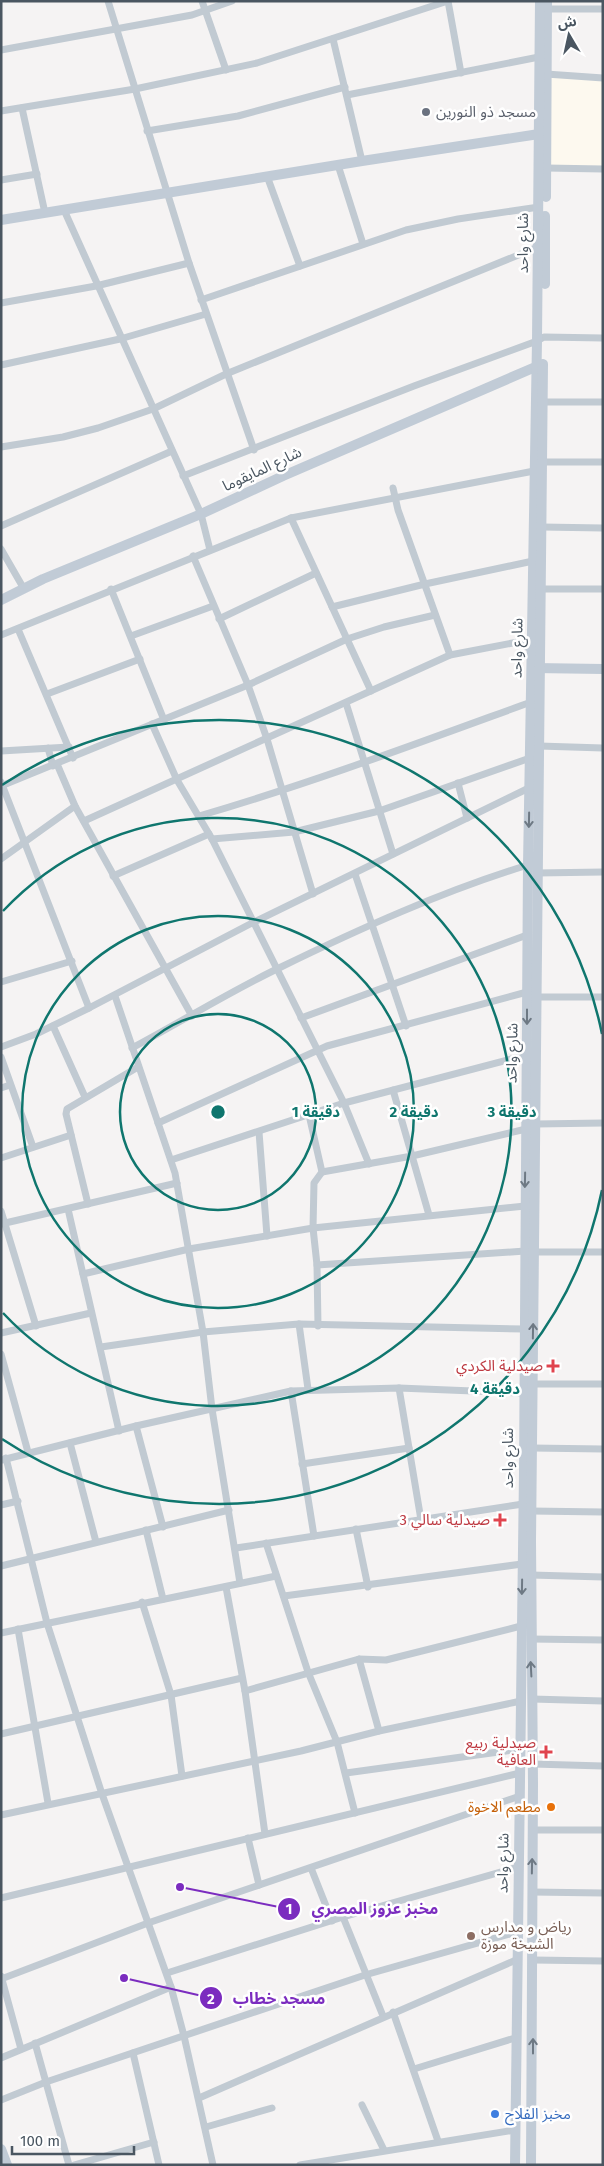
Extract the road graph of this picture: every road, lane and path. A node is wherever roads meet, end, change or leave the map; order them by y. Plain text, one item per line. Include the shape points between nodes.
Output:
1 (108, 1) edge
2 (202, 1) edge
3 (232, 1) edge
4 (448, 1) edge
5 (545, 4) edge
6 (603, 9) edge
7 (206, 11) junction
8 (116, 30) junction
9 (333, 39) junction
10 (1, 50) edge
11 (539, 57) junction
12 (226, 70) junction
13 (461, 73) junction
14 (546, 74) junction
15 (603, 78) edge
16 (345, 87) junction
17 (135, 89) junction
18 (348, 95) junction
19 (22, 108) junction
20 (1, 112) edge
21 (148, 132) junction
22 (543, 134) junction
23 (362, 161) junction
24 (338, 164) junction
25 (546, 168) junction
26 (603, 170) edge
27 (37, 174) junction
28 (267, 176) junction
29 (1, 180) edge
30 (167, 192) junction
31 (539, 207) junction
32 (64, 210) junction
33 (45, 213) junction
34 (1, 220) edge
35 (363, 244) junction
36 (538, 247) junction
37 (189, 262) junction
38 (300, 266) junction
39 (96, 286) junction
40 (202, 300) junction
41 (1, 303) edge
42 (206, 314) junction
43 (603, 338) edge
44 (120, 339) junction
45 (541, 339) junction
46 (1, 365) edge
47 (540, 365) junction
48 (226, 374) junction
49 (544, 402) junction
50 (603, 402) edge
51 (153, 409) junction
52 (1, 447) edge
53 (254, 450) junction
54 (172, 451) junction
55 (543, 462) junction
56 (603, 462) edge
57 (534, 471) junction
58 (184, 476) junction
59 (393, 488) dead end
60 (395, 499) junction
61 (201, 514) junction
62 (291, 518) junction
63 (1, 526) edge
64 (542, 527) junction
65 (603, 528) edge
66 (1, 549) edge
67 (210, 550) junction
68 (194, 556) junction
69 (533, 561) junction
70 (316, 573) junction
71 (425, 584) junction
72 (24, 589) junction
73 (540, 589) junction
74 (111, 590) junction
75 (603, 590) edge
76 (1, 600) edge
77 (213, 606) junction
78 (332, 607) junction
79 (435, 615) junction
80 (219, 619) junction
81 (18, 629) junction
82 (1, 635) edge
83 (130, 636) junction
84 (347, 639) junction
85 (535, 651) junction
86 (450, 655) junction
87 (140, 659) junction
88 (535, 668) junction
89 (603, 669) edge
90 (248, 686) junction
91 (371, 691) junction
92 (47, 694) junction
93 (531, 702) junction
94 (346, 703) junction
95 (164, 720) junction
96 (152, 724) junction
97 (267, 739) junction
98 (539, 746) junction
99 (69, 747) junction
100 (48, 748) junction
101 (603, 748) edge
102 (1, 751) edge
103 (74, 758) junction
104 (530, 758) junction
105 (364, 764) junction
106 (55, 765) junction
107 (177, 780) junction
108 (458, 783) junction
109 (2, 784) edge
110 (534, 786) junction
111 (282, 792) junction
112 (75, 806) junction
113 (379, 811) junction
114 (199, 816) junction
115 (467, 818) junction
116 (84, 821) junction
117 (294, 832) junction
118 (210, 836) junction
119 (24, 842) junction
120 (393, 854) junction
121 (1, 859) edge
122 (528, 865) junction
123 (603, 872) edge
124 (536, 873) junction
125 (355, 874) junction
126 (113, 876) junction
127 (313, 894) junction
128 (252, 923) junction
129 (371, 925) junction
130 (527, 935) junction
131 (72, 961) junction
132 (166, 969) junction
133 (277, 969) junction
134 (1, 982) edge
135 (391, 985) junction
136 (532, 995) junction
137 (115, 996) junction
138 (603, 997) edge
139 (89, 1008) junction
140 (192, 1016) junction
141 (301, 1018) junction
142 (53, 1026) junction
143 (406, 1026) junction
144 (1, 1046) edge
145 (132, 1048) junction
146 (317, 1050) junction
147 (527, 1054) junction
148 (1, 1057) edge
149 (138, 1067) junction
150 (10, 1085) junction
151 (1, 1088) edge
152 (393, 1090) junction
153 (85, 1097) junction
154 (344, 1103) junction
155 (530, 1110) junction
156 (309, 1115) junction
157 (158, 1123) junction
158 (603, 1123) edge
159 (536, 1124) junction
160 (526, 1129) junction
161 (259, 1132) junction
162 (71, 1135) junction
163 (33, 1148) junction
164 (412, 1156) junction
165 (1, 1158) edge
166 (171, 1160) junction
167 (370, 1164) junction
168 (322, 1172) junction
169 (177, 1183) junction
170 (88, 1204) junction
171 (525, 1206) junction
172 (68, 1209) junction
173 (1, 1211) edge
174 (429, 1215) junction
175 (3, 1223) edge
176 (313, 1228) junction
177 (267, 1236) junction
178 (189, 1249) junction
179 (530, 1251) junction
180 (603, 1252) edge
181 (317, 1265) junction
182 (82, 1274) junction
183 (91, 1313) junction
184 (299, 1324) junction
185 (36, 1326) junction
186 (318, 1326) junction
187 (524, 1329) junction
188 (203, 1332) junction
189 (1, 1333) edge
190 (101, 1347) junction
191 (1, 1354) edge
192 (533, 1384) junction
193 (603, 1384) edge
194 (399, 1388) junction
195 (308, 1389) junction
196 (291, 1391) junction
197 (524, 1393) junction
198 (212, 1408) junction
199 (136, 1426) junction
200 (119, 1431) junction
201 (528, 1434) junction
202 (70, 1443) junction
203 (410, 1448) junction
204 (532, 1448) junction
205 (603, 1449) edge
206 (28, 1452) junction
207 (4, 1459) edge
208 (302, 1464) junction
209 (18, 1501) junction
210 (1, 1505) edge
211 (527, 1508) junction
212 (229, 1510) junction
213 (603, 1512) edge
214 (421, 1520) junction
215 (163, 1526) junction
216 (356, 1529) junction
217 (146, 1530) junction
218 (314, 1536) junction
219 (96, 1542) junction
220 (266, 1543) junction
221 (236, 1548) junction
222 (32, 1559) junction
223 (522, 1564) junction
224 (1, 1566) edge
225 (531, 1575) junction
226 (276, 1576) junction
227 (603, 1576) edge
228 (240, 1583) junction
229 (226, 1586) junction
230 (368, 1587) junction
231 (284, 1596) junction
232 (162, 1599) junction
233 (142, 1602) junction
234 (47, 1622) junction
235 (521, 1626) junction
236 (18, 1629) junction
237 (1, 1633) edge
238 (531, 1639) junction
239 (603, 1640) edge
240 (359, 1659) junction
241 (308, 1672) junction
242 (242, 1678) junction
243 (245, 1691) junction
244 (171, 1694) junction
245 (532, 1699) junction
246 (520, 1701) junction
247 (603, 1701) edge
248 (78, 1717) junction
249 (34, 1726) junction
250 (379, 1731) junction
251 (1, 1734) edge
252 (337, 1742) junction
253 (520, 1749) junction
254 (253, 1761) junction
255 (533, 1764) junction
256 (603, 1766) edge
257 (346, 1773) junction
258 (520, 1773) junction
259 (182, 1776) junction
260 (102, 1794) junction
261 (520, 1796) junction
262 (48, 1803) junction
263 (355, 1813) junction
264 (1, 1815) edge
265 (533, 1830) junction
266 (603, 1830) edge
267 (265, 1834) junction
268 (248, 1838) junction
269 (518, 1866) junction
270 (128, 1868) junction
271 (311, 1868) junction
272 (259, 1885) junction
273 (532, 1892) junction
274 (603, 1893) edge
275 (1, 1898) edge
276 (343, 1917) junction
277 (332, 1920) junction
278 (148, 1923) junction
279 (517, 1932) junction
280 (516, 1960) junction
281 (533, 1960) junction
282 (603, 1961) edge
283 (167, 1973) junction
284 (365, 1975) junction
285 (2, 1978) edge
286 (171, 1986) junction
287 (393, 2012) junction
288 (382, 2016) junction
289 (184, 2036) junction
290 (516, 2038) junction
291 (35, 2043) junction
292 (21, 2049) junction
293 (133, 2053) junction
294 (1, 2058) edge
295 (414, 2069) junction
296 (516, 2072) junction
297 (533, 2072) junction
298 (46, 2082) junction
299 (199, 2098) junction
300 (1, 2100) edge
301 (362, 2104) dead end
302 (272, 2108) dead end
303 (206, 2127) junction
304 (515, 2130) junction
305 (438, 2141) junction
306 (154, 2142) junction
307 (1, 2149) edge
308 (384, 2150) junction
309 (5, 2164) edge
310 (69, 2165) edge
311 (74, 2165) edge
312 (160, 2165) edge
313 (213, 2165) edge
314 (300, 2165) edge
315 (515, 2165) edge
316 (531, 2165) edge

1 - 8 street
2 - 7 street
3 - 7 street
4 - 9 street
4 - 13 street
5 - 6 street
5 - 11 street, شارع واحد
5 - 14 street, شارع واحد
7 - 8 street
7 - 12 street
8 - 10 street
8 - 17 street
9 - 12 street via 278,58
9 - 16 street
11 - 13 street
11 - 22 street, شارع واحد
12 - 17 street
13 - 18 street
14 - 15 street
14 - 22 street, شارع واحد
16 - 18 street
16 - 21 street via 238,116
17 - 19 street
17 - 21 street
18 - 23 street
19 - 20 street
19 - 27 street
21 - 30 street
22 - 23 street
22 - 25 street, شارع واحد
22 - 31 street, شارع واحد
23 - 24 street
24 - 28 street
24 - 35 street
25 - 26 street
25 - 45 street, شارع واحد
27 - 29 street
27 - 33 street
28 - 30 street
28 - 38 street
30 - 32 street
30 - 37 street
31 - 35 street via 429,225
31 - 36 street, شارع واحد
32 - 33 street
32 - 39 street
33 - 34 street
35 - 38 street
36 - 45 street, شارع واحد
36 - 48 street
37 - 39 street
37 - 40 street
38 - 40 street
39 - 41 street
39 - 44 street
40 - 42 street
42 - 44 street
42 - 48 street
43 - 45 street
44 - 46 street
44 - 51 street
45 - 47 street, شارع واحد
45 - 53 street
47 - 49 street, شارع واحد
47 - 57 street, شارع واحد
47 - 61 street, شارع المايقوما
48 - 51 street
48 - 53 street
49 - 50 street
49 - 55 street, شارع واحد
51 - 52 street via 63,437
51 - 54 street
53 - 58 street
54 - 58 street
54 - 63 street
55 - 56 street
55 - 64 street, شارع واحد
57 - 60 street
57 - 69 street, شارع واحد
58 - 61 street
59 - 60 street
60 - 62 street
60 - 71 street
61 - 67 street
61 - 72 street, شارع المايقوما
62 - 67 street
62 - 70 street
64 - 65 street
64 - 73 street, شارع واحد
66 - 72 street
67 - 68 street
68 - 74 street
68 - 77 street
69 - 71 street
69 - 85 street, شارع واحد
70 - 78 street
70 - 80 street
71 - 78 street
71 - 79 street
72 - 76 street, شارع المايقوما
73 - 75 street
73 - 85 street, شارع واحد
74 - 81 street
74 - 83 street
77 - 80 street
77 - 83 street
78 - 84 street
79 - 84 street
79 - 86 street
80 - 90 street
81 - 82 street
81 - 92 street
83 - 87 street
84 - 90 street
84 - 91 street
85 - 86 street via 518,642
85 - 88 street, شارع واحد
86 - 91 street
87 - 92 street
87 - 95 street
88 - 89 street
88 - 93 street, شارع واحد
88 - 98 street, شارع واحد
90 - 95 street
90 - 97 street
91 - 94 street
92 - 99 street
93 - 104 street, شارع واحد
93 - 105 street
94 - 97 street
94 - 105 street
95 - 96 street
96 - 103 street
96 - 107 street
97 - 107 street
97 - 111 street
98 - 101 street
98 - 110 street, شارع واحد
99 - 100 street
99 - 103 street
100 - 102 street
100 - 106 street
103 - 106 street
104 - 108 street
104 - 110 street, شارع واحد
105 - 111 street
105 - 113 street
106 - 109 street
106 - 112 street
107 - 114 street
107 - 116 street
108 - 113 street
108 - 115 street
109 - 119 street
110 - 115 street
110 -> 122 street, شارع واحد
110 - 124 street, شارع واحد
111 - 114 street
111 - 117 street
112 - 116 street
112 - 119 street
113 - 117 street
113 - 120 street
114 - 118 street
115 - 120 street
116 - 126 street
117 - 118 street
117 - 127 street
118 - 126 street
118 - 128 street
119 - 121 street
119 - 131 street
120 - 125 street
122 - 129 street
122 - 130 street, شارع واحد
123 - 124 street
124 - 136 street, شارع واحد
125 - 127 street
125 - 129 street
126 - 132 street
127 - 128 street
128 - 132 street
128 - 133 street
129 - 133 street
129 - 135 street
130 - 135 street
130 - 136 street, شارع واحد
131 - 134 street
131 - 139 street
132 - 137 street
132 - 140 street
133 - 140 street
133 - 141 street
135 - 141 street
135 - 143 street
136 - 138 street
136 - 143 street
136 -> 147 street, شارع واحد
136 - 155 street, شارع واحد
137 - 139 street
137 - 145 street
139 - 142 street
140 - 145 street
141 - 146 street
142 - 144 street
142 - 153 street
143 - 146 street
145 - 149 street
146 - 154 street
146 - 157 street
147 - 152 street
147 - 155 street, شارع واحد
148 - 150 street
149 - 153 street
149 - 157 street
150 - 151 street
150 - 163 street
152 - 154 street
152 - 164 street
153 - 162 street via 67,1109
154 - 156 street
154 - 167 street
155 - 159 street, شارع واحد
155 - 160 street, شارع واحد
156 - 161 street
156 - 168 street
157 - 166 street
158 - 159 street
159 - 179 street, شارع واحد
160 - 164 street
160 -> 171 street, شارع واحد
161 - 166 street
161 - 177 street
162 - 163 street
162 - 170 street
163 - 165 street
164 - 167 street
164 - 174 street
166 - 169 street
167 - 168 street
168 - 176 street via 314,1183
169 - 170 street
169 - 178 street
170 - 172 street
171 - 174 street
171 - 179 street, شارع واحد
172 - 175 street
172 - 182 street
173 - 175 street
174 - 176 street
175 - 185 street
176 - 177 street
176 - 181 street
177 - 178 street
178 - 182 street
178 - 188 street
179 - 180 street
179 - 181 street
179 - 187 street, شارع واحد
192 -> 179 street, شارع واحد
181 - 186 street
182 - 183 street
183 - 185 street
183 - 190 street
184 - 186 street
184 - 188 street
184 - 195 street
185 - 189 street
186 - 187 street
187 - 197 street, شارع واحد
188 - 190 street
188 - 198 street
190 - 200 street
191 - 206 street
192 - 193 street
192 - 201 street, شارع واحد
194 - 195 street
194 - 197 street
194 - 203 street
195 - 196 street
196 - 198 street
196 - 208 street
197 - 201 street, شارع واحد
198 - 199 street
198 - 212 street
199 - 200 street
199 - 215 street
200 - 202 street
201 - 204 street, شارع واحد
201 - 211 street, شارع واحد
202 - 206 street
202 - 219 street
203 - 208 street
203 - 214 street
204 - 205 street
204 - 211 street, شارع واحد
206 - 207 street
207 - 209 street
208 - 218 street
209 - 210 street
209 - 222 street
211 - 213 street
211 - 214 street
211 - 223 street, شارع واحد
211 - 225 street, شارع واحد
212 - 215 street
212 - 221 street
214 - 216 street
215 - 217 street
216 - 218 street
216 - 230 street
217 - 219 street
217 - 232 street
218 - 220 street
219 - 222 street
220 - 221 street
220 - 226 street
221 - 228 street
222 - 224 street
222 - 234 street
223 - 230 street
223 -> 235 street, شارع واحد
225 - 227 street
225 - 238 street, شارع واحد
226 - 228 street
226 - 231 street
228 - 229 street
229 - 232 street
229 - 242 street
230 - 231 street
231 - 241 street
232 - 233 street
233 - 234 street
233 - 244 street
234 - 236 street
234 - 248 street
235 - 240 street via 386,1660
235 - 246 street, شارع واحد
236 - 237 street
236 - 249 street
238 - 239 street
245 -> 238 street, شارع واحد
240 - 241 street
240 - 250 street
241 - 243 street
241 - 252 street
242 - 243 street
242 - 244 street
243 - 254 street
244 - 248 street
244 - 259 street
245 - 247 street
245 - 255 street, شارع واحد
246 - 250 street
246 - 253 street, شارع واحد
248 - 249 street
248 - 260 street
249 - 251 street
249 - 262 street
250 - 252 street
252 - 254 street
252 - 257 street
253 - 257 street
253 - 258 street, شارع واحد
254 - 259 street
254 - 267 street
255 - 256 street
255 - 265 street, شارع واحد
257 - 263 street
258 - 261 street, شارع واحد
258 - 263 street
259 - 260 street
260 - 262 street
260 - 270 street
261 - 269 street, شارع واحد
261 - 271 street
262 - 264 street
263 - 267 street
265 - 266 street
273 -> 265 street, شارع واحد
267 - 268 street
268 - 270 street
268 - 272 street
269 - 276 street
269 - 279 street, شارع واحد
270 - 275 street
270 - 278 street
271 - 272 street
271 - 277 street
272 - 278 street
273 - 274 street
273 - 281 street, شارع واحد
276 - 277 street
276 - 284 street
277 - 283 street
278 - 283 street
278 - 285 street
279 - 280 street, شارع واحد
279 - 284 street
280 - 287 street
280 - 290 street, شارع واحد
281 - 282 street
297 -> 281 street, شارع واحد
283 - 286 street
284 - 288 street
284 - 289 street
285 - 292 street
286 - 289 street
286 - 291 street
287 - 288 street
287 - 295 street
288 - 299 street
289 - 293 street
289 - 299 street
290 - 295 street
290 - 296 street, شارع واحد
291 - 292 street
291 - 298 street
292 - 294 street
293 - 298 street
293 - 306 street
295 - 305 street
296 - 297 street
296 - 304 street, شارع واحد
297 - 316 street, شارع واحد
298 - 300 street
298 - 310 street
299 - 303 street
301 - 308 street
302 - 303 street
303 - 313 street
304 - 305 street
304 - 315 street, شارع واحد
305 - 308 street
306 - 311 street
306 - 312 street
307 - 309 street
308 - 314 street

